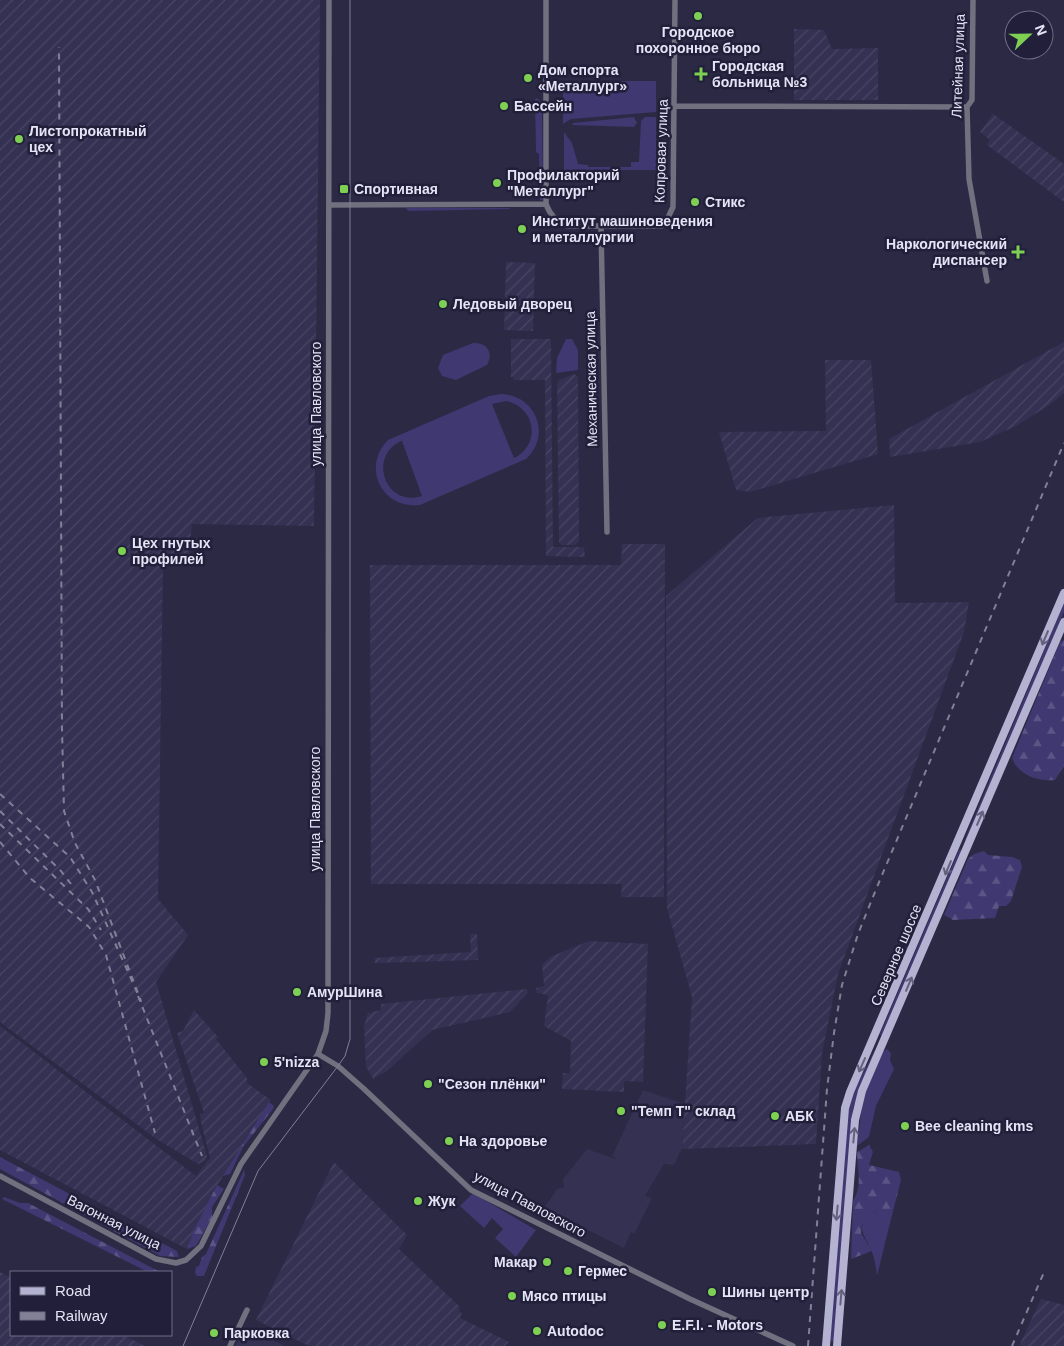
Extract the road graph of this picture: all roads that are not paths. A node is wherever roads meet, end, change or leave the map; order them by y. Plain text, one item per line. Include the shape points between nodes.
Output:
1 (329, 0) edge
2 (546, 0) edge
3 (675, 0) edge
4 (973, 0) edge
5 (675, 106) junction
6 (967, 107) junction
7 (546, 204) junction
8 (329, 205) junction
9 (601, 226) junction
10 (987, 281) dead end
11 (607, 532) dead end
12 (1064, 593) edge
13 (1064, 622) edge
14 (958, 843) junction
15 (968, 847) junction
16 (873, 1040) junction
17 (883, 1044) junction
18 (318, 1054) junction
19 (0, 1176) edge
20 (247, 1310) dead end
21 (230, 1346) edge
22 (792, 1346) edge
23 (826, 1346) edge
24 (837, 1346) edge

1 - 8 street, улица Павловского
2 - 7 street
3 - 5 street, Копровая улица
4 - 6 street, Литейная улица via 972,100
5 - 6 street
5 - 9 street, Копровая улица via 673,207 666,222 661,226
6 - 10 street, Литейная улица via 969,179
7 - 8 street
7 - 9 street, Копровая улица via 561,224
8 - 18 street, улица Павловского via 328,1012
9 - 11 street, Механическая улица
12 -> 14 main road, Северное шоссе
15 -> 13 main road, Северное шоссе
14 - 15 main road
14 -> 16 main road, Северное шоссе
17 -> 15 main road, Северное шоссе
16 - 17 main road
16 -> 23 main road, Северное шоссе via 845,1108
24 -> 17 main road, Северное шоссе via 855,1120 862,1091
18 - 19 street, Вагонная улица via 241,1164 201,1246 186,1260 176,1263 156,1258
18 - 22 street, улица Павловского via 363,1088 471,1190
20 - 21 street

